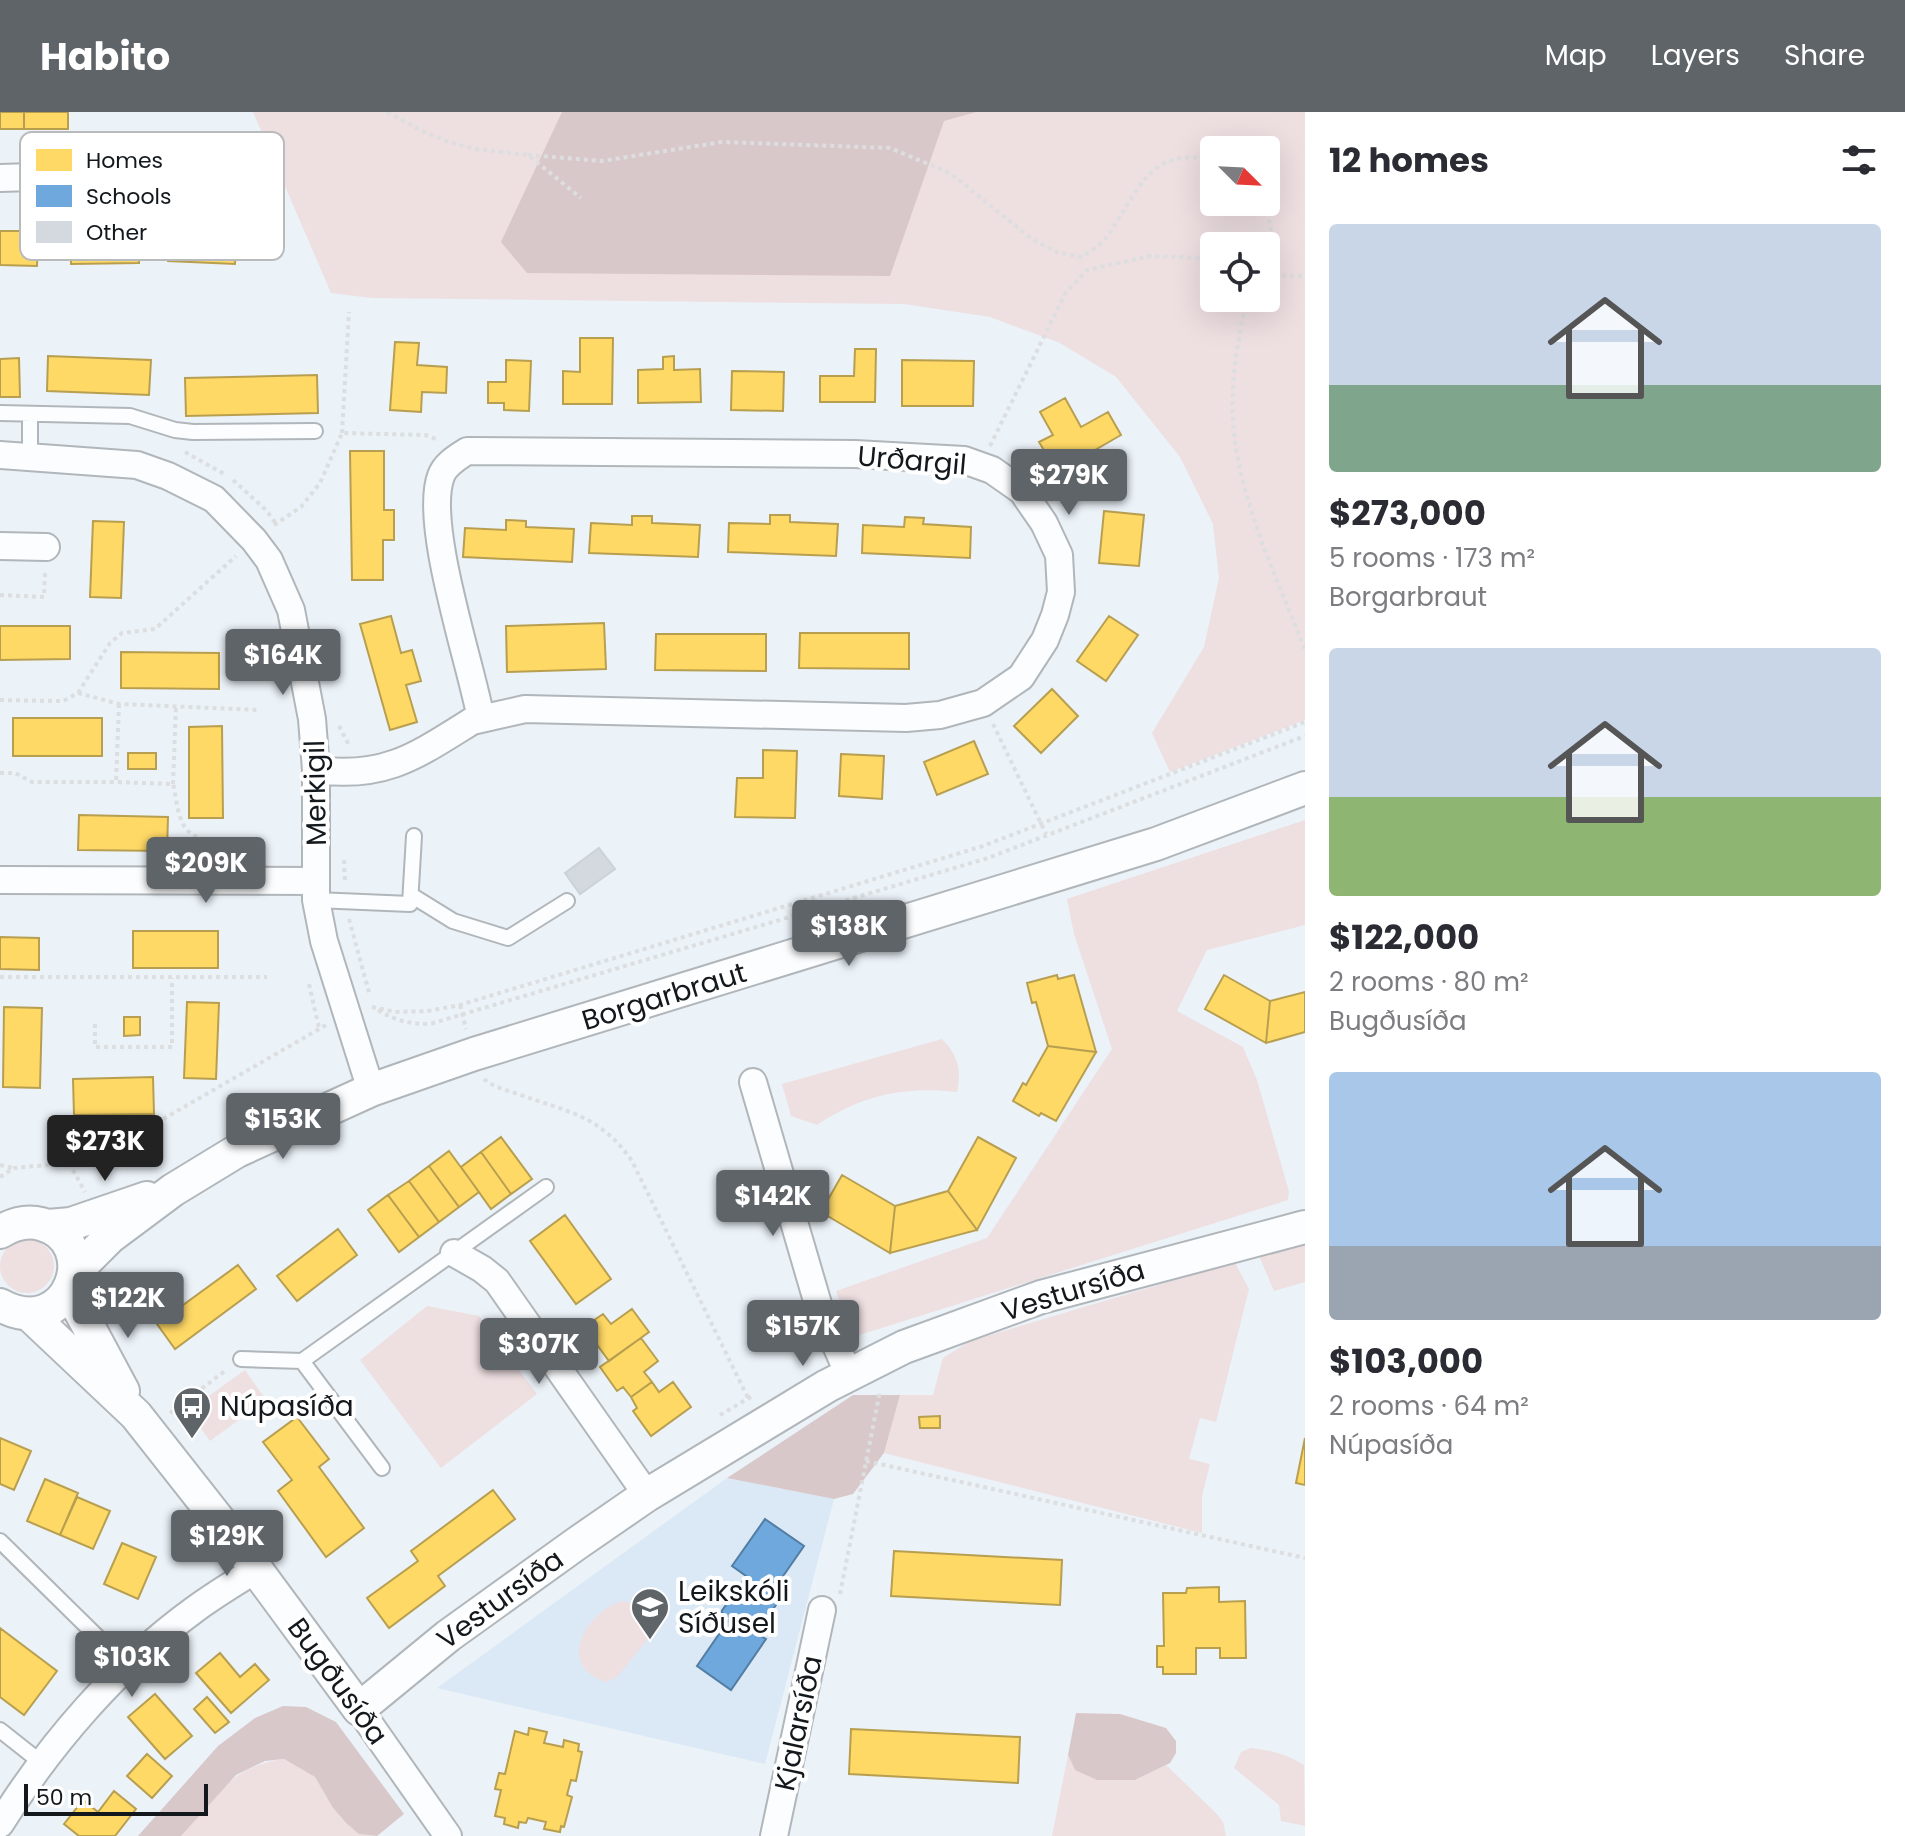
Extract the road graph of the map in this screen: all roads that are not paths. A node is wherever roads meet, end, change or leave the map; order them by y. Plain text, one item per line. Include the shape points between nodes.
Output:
1 (20, 177) edge
2 (0, 178) edge
3 (0, 413) edge
4 (30, 414) junction
5 (315, 431) dead end
6 (0, 455) edge
7 (30, 455) junction
8 (0, 546) edge
9 (46, 547) road end
10 (481, 719) junction
11 (316, 770) junction
12 (1305, 788) edge
13 (414, 836) dead end
14 (0, 880) edge
15 (316, 890) junction
16 (411, 895) junction
17 (567, 901) dead end
18 (753, 1082) dead end
19 (371, 1090) junction
20 (546, 1187) dead end
21 (173, 1190) junction
22 (48, 1226) junction
23 (1305, 1227) edge
24 (1, 1230) edge
25 (454, 1253) junction
26 (73, 1279) junction
27 (11, 1312) edge
28 (241, 1359) road end
29 (302, 1361) junction
30 (849, 1375) junction
31 (152, 1415) junction
32 (382, 1468) dead end
33 (647, 1495) junction
34 (0, 1541) edge
35 (256, 1569) junction
36 (830, 1608) road end
37 (128, 1667) junction
38 (359, 1709) junction
39 (0, 1730) edge
40 (43, 1764) junction
41 (0, 1824) edge
42 (448, 1836) edge
43 (774, 1836) edge

1 - 2 street
3 - 4 lane
4 - 5 lane via 130,416 193,432
4 - 7 lane
6 - 7 street, Merkigil
7 - 11 street, Merkigil via 137,465 168,476 214,499 254,540 281,584 294,624
8 - 9 street
10 - 10 street, Urðargil via 446,578 438,513 441,475 467,451 855,454 964,460 992,470 1022,491 1059,555 1061,592 1045,640 1021,677 983,703 906,718 559,708
10 - 11 street, Urðargil via 395,766 343,773
11 - 15 street, Merkigil
12 - 19 street, Borgarbraut via 1156,844
13 - 16 lane
14 - 15 street
15 - 16 lane via 410,904
15 - 19 street, Merkigil via 324,941
16 - 17 lane via 453,921 508,938
18 - 30 street via 818,1304
19 - 21 street, Borgarbraut via 237,1151
20 - 25 lane
21 - 22 street, Borgarbraut via 71,1224
21 - 26 street, Borgarbraut via 110,1237
22 - 24 street, Borgarbraut via 17,1223
22 - 26 street, Bugðusíða via 68,1245 74,1258
23 - 30 street, Vestursíða via 1041,1297 904,1347
25 - 29 lane
25 - 33 street via 497,1281
26 - 27 street, Borgarbraut via 55,1306 43,1312
26 - 31 street, Bugðusíða via 77,1305
27 - 31 street, Bugðusíða
28 - 29 lane
29 - 32 lane
30 - 33 street, Vestursíða
31 - 35 street, Bugðusíða
33 - 38 street, Vestursíða via 448,1636
34 - 37 lane
35 - 37 street via 194,1610
35 - 38 street, Bugðusíða
36 - 43 street, Kjalarsíða
37 - 40 street
38 - 42 street, Bugðusíða
39 - 40 lane
40 - 41 street

